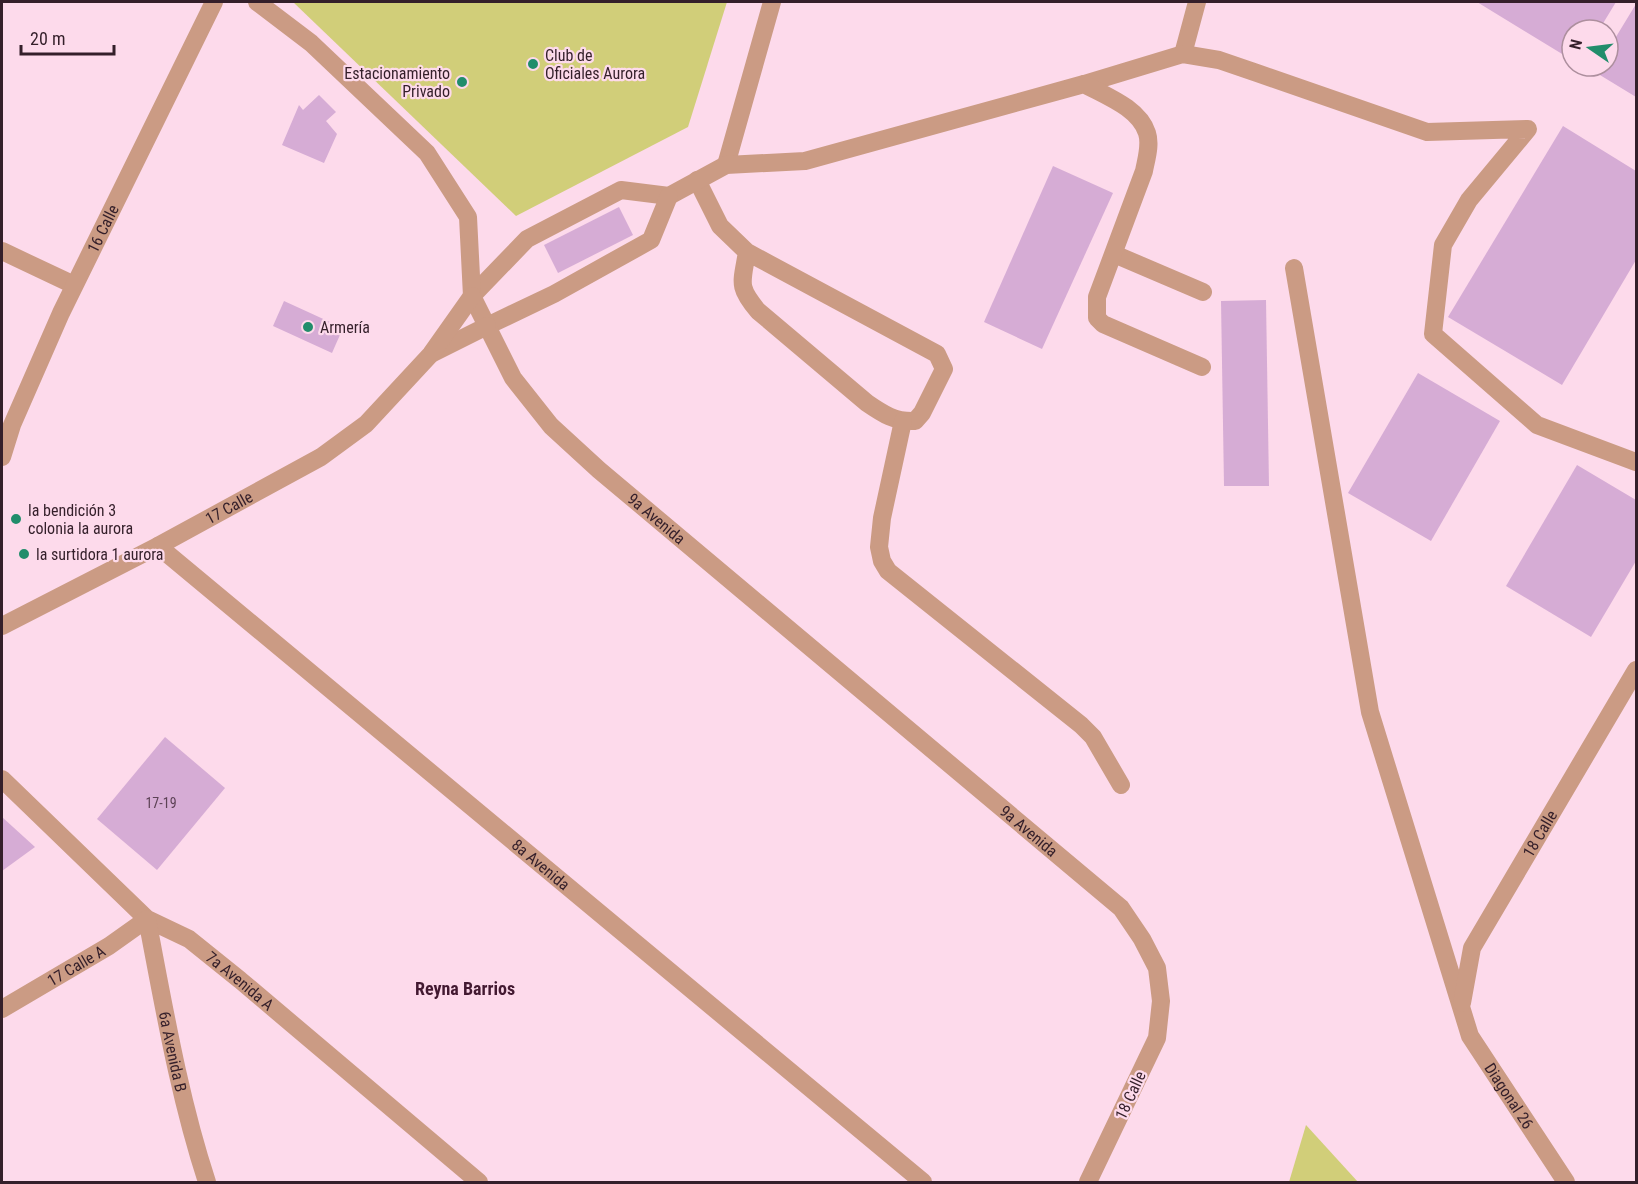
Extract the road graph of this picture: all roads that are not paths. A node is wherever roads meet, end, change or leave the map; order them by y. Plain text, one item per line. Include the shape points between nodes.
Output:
1 (214, 2) edge
2 (257, 2) edge
3 (772, 2) edge
4 (1197, 2) edge
5 (1183, 54) junction
6 (1084, 84) junction
7 (726, 165) junction
8 (697, 180) junction
9 (669, 196) junction
10 (2, 251) edge
11 (747, 252) junction
12 (1114, 254) junction
13 (1294, 268) dead end
14 (74, 285) junction
15 (1203, 292) dead end
16 (472, 296) junction
17 (487, 326) junction
18 (431, 354) junction
19 (1202, 367) dead end
20 (903, 421) junction
21 (2, 457) edge
22 (1636, 462) edge
23 (158, 546) junction
24 (2, 626) edge
25 (1636, 670) edge
26 (2, 779) edge
27 (1121, 785) dead end
28 (147, 919) junction
29 (1157, 968) joint
30 (1461, 1005) junction
31 (2, 1009) edge
32 (207, 1182) edge
33 (479, 1182) edge
34 (923, 1182) edge
35 (1089, 1182) edge
36 (1566, 1182) edge

1 - 14 street, 16 Calle
2 - 16 street, 9a Avenida via 311,43 427,153 468,217
3 - 7 street
4 - 5 street
5 - 6 street
5 - 22 street via 1257,72 1427,132 1528,129 1469,200 1443,245 1433,334 1537,425
6 - 7 street via 805,161
6 - 12 street via 1126,107 1148,135 1144,171
7 - 8 street
8 - 9 street
8 - 11 street via 720,226
9 - 16 street, 17 Calle via 621,190 527,238
9 - 17 street, 17 Calle via 651,240
10 - 14 street
11 - 20 street via 744,294 758,311 867,403 886,416
11 - 20 street via 937,354 944,369 935,389 915,421
12 - 15 street
12 - 19 street via 1097,297 1097,318
13 - 30 street, Diagonal 26 via 1370,712
14 - 21 street, 16 Calle via 12,425
16 - 17 street, 9a Avenida
16 - 18 street, 17 Calle
17 - 18 street, 17 Calle
17 - 29 street, 9a Avenida via 513,378 551,426 1121,908
18 - 23 street, 17 Calle via 366,424 321,457
20 - 27 street via 882,518 882,561 888,571 1081,725 1093,737
23 - 24 street, 17 Calle
23 - 34 street, 8a Avenida
25 - 30 street, 18 Calle via 1472,948
26 - 28 street, 7a Avenida A
28 - 31 street, 17 Calle A
28 - 32 street, 6a Avenida B via 171,1043
28 - 33 street, 7a Avenida A via 189,939
29 - 35 street, 18 Calle via 1161,1001 1157,1038
30 - 36 street, Diagonal 26 via 1470,1036

